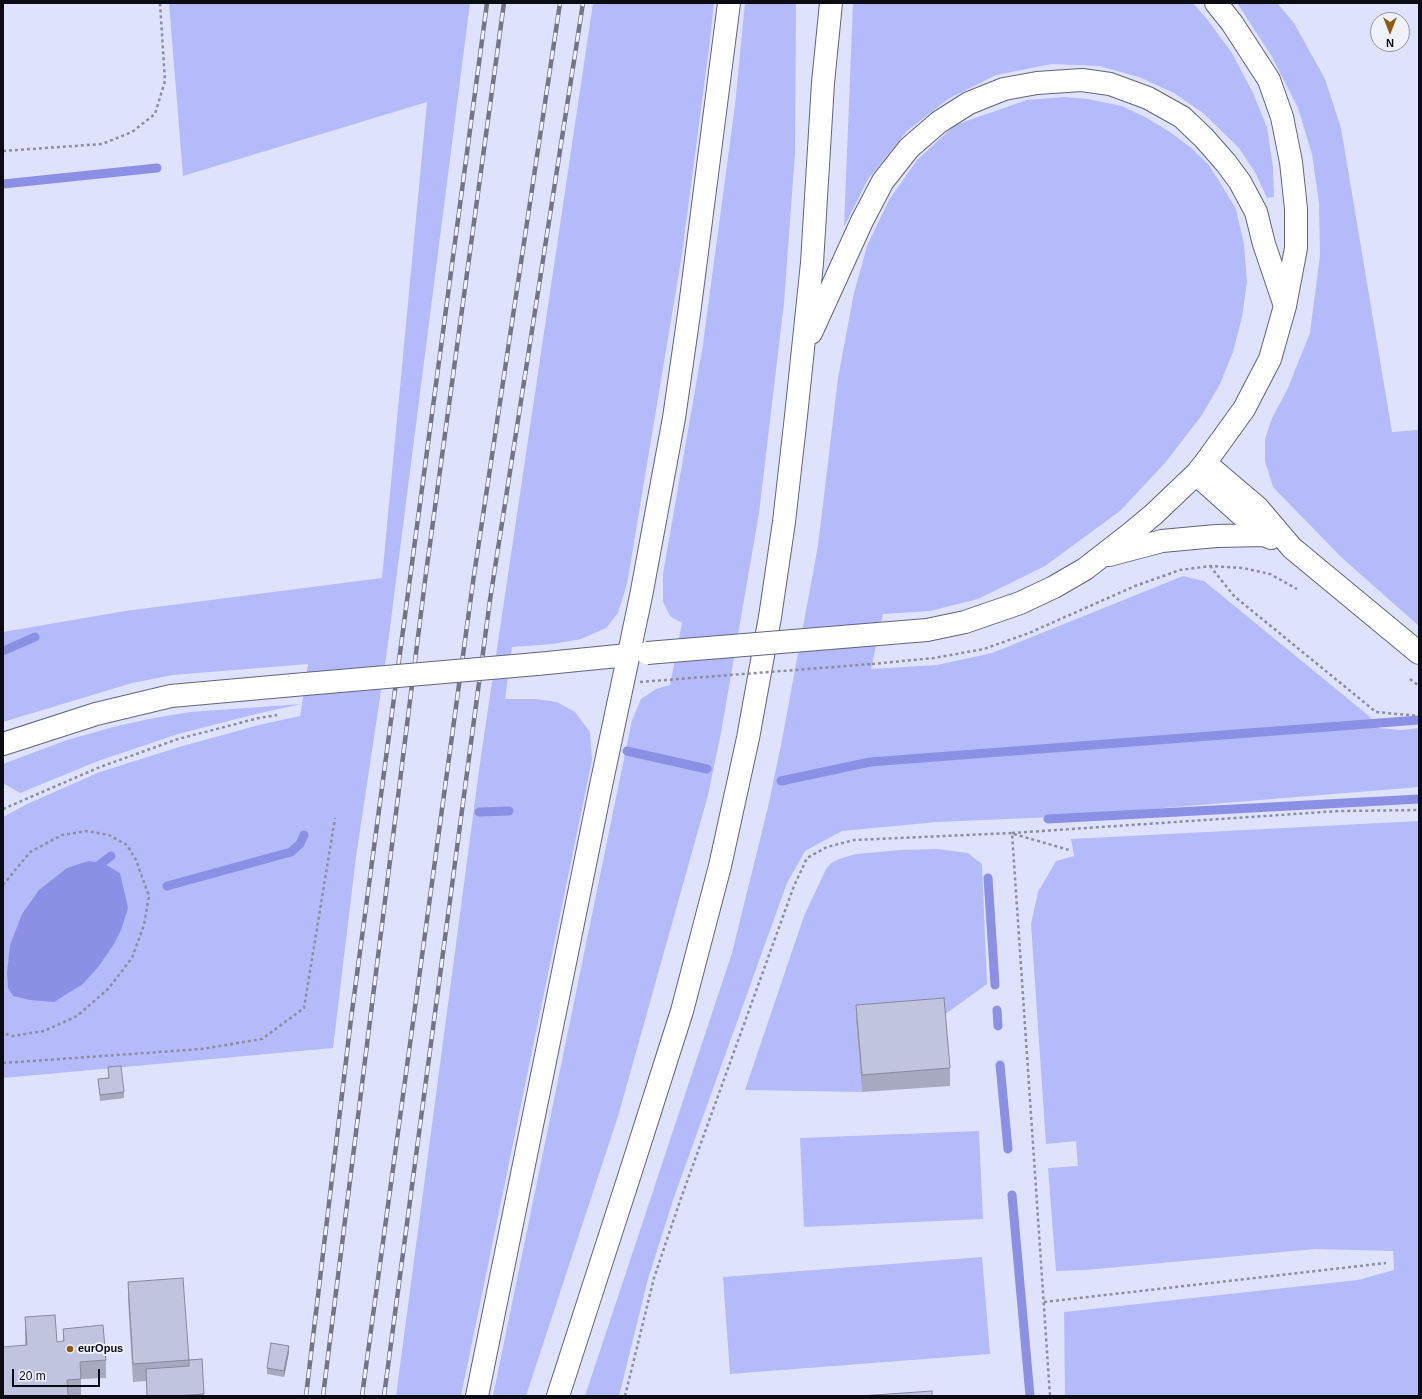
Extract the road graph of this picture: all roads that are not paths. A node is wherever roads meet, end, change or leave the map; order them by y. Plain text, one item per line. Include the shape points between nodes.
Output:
1 (729, 3) edge
2 (819, 3) edge
3 (831, 3) edge
4 (1216, 3) edge
5 (823, 83) junction
6 (1285, 306) junction
7 (803, 351) junction
8 (1201, 468) junction
9 (1264, 535) junction
10 (1292, 548) junction
11 (1102, 556) junction
12 (1419, 653) edge
13 (638, 654) junction
14 (3, 744) edge
15 (477, 1396) edge
16 (558, 1396) edge

1 - 13 main road via 674,418 641,596
2 - 5 main road
3 - 5 main road
4 - 6 main road via 1269,80 1282,117 1291,162 1296,209 1296,248
5 - 7 main road via 812,263
6 - 7 main road via 1256,212 1240,182 1204,138 1182,117 1148,98 1110,84 1082,80 1037,83 1004,89 969,103 939,122 909,148 883,181 862,221
6 - 8 main road via 1270,359 1244,409
7 - 16 main road via 784,522 770,617 748,738 720,866 682,1011
8 - 9 main road
8 - 10 main road via 1258,508
8 - 11 main road via 1154,514
9 - 10 main road
9 - 11 main road via 1162,541
10 - 12 main road
11 - 13 main road, bridge via 1054,587 1020,603 1002,611 945,627
13 - 14 main road, bridge via 171,696 96,714
13 - 15 main road

